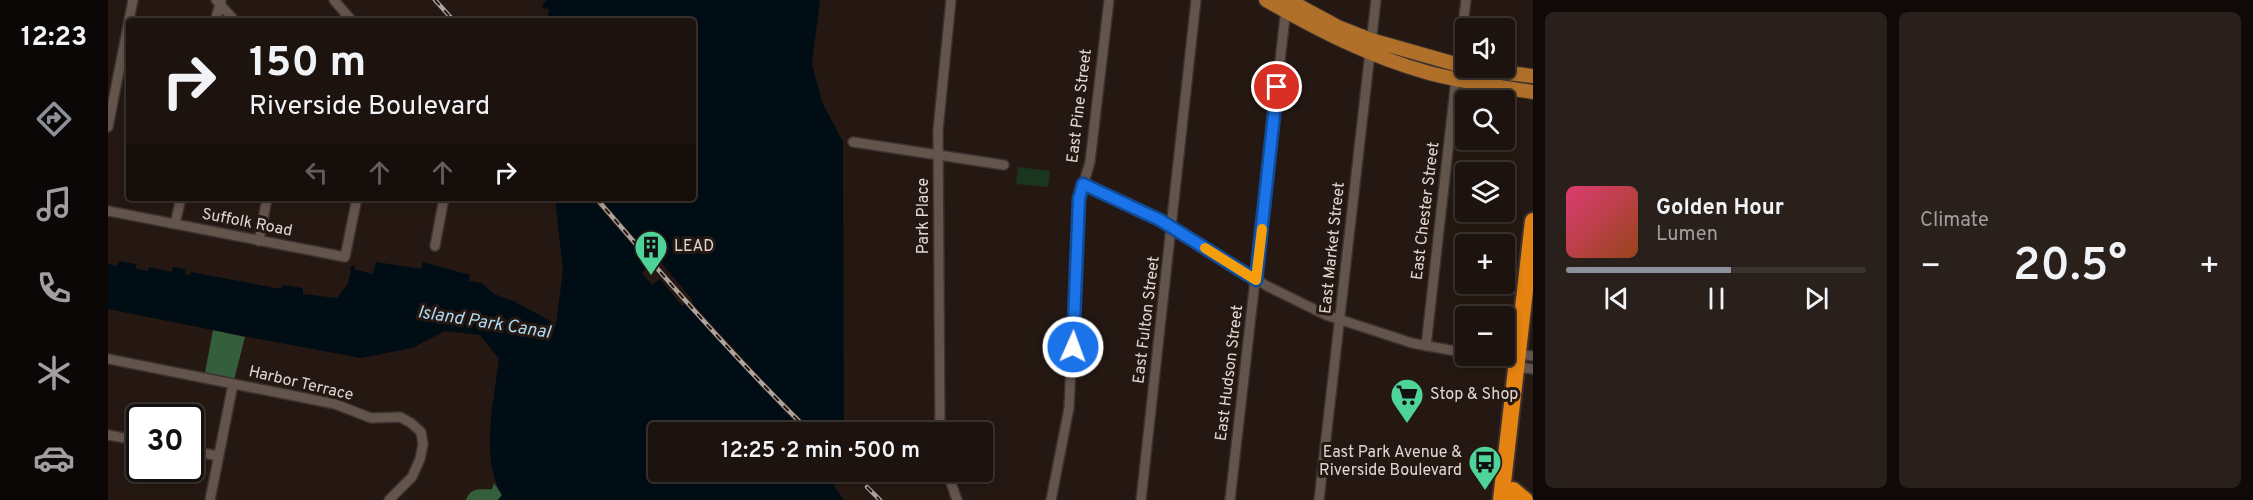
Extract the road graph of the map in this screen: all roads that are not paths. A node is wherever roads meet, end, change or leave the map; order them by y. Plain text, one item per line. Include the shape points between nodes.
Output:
1 (133, 0) edge
2 (334, 0) edge
3 (951, 0) edge
4 (1109, 0) edge
5 (1196, 0) edge
6 (1266, 0) edge
7 (1376, 0) edge
8 (1466, 0) edge
9 (219, 1) edge
10 (1287, 4) edge
11 (129, 18) edge
12 (216, 18) edge
13 (233, 18) edge
14 (349, 18) edge
15 (1465, 18) edge
16 (126, 36) edge
17 (1370, 46) junction
18 (1455, 68) edge
19 (1515, 74) edge
20 (1533, 76) edge
21 (1460, 78) edge
22 (1487, 78) edge
23 (1533, 92) edge
24 (108, 127) edge
25 (853, 142) dead end
26 (939, 155) junction
27 (1005, 165) dead end
28 (1083, 184) junction
29 (180, 201) edge
30 (266, 201) edge
31 (356, 201) edge
32 (443, 201) edge
33 (108, 211) edge
34 (1533, 221) edge
35 (176, 224) junction
36 (1173, 229) junction
37 (259, 240) junction
38 (435, 246) dead end
39 (1256, 280) junction
40 (1341, 319) junction
41 (1426, 346) junction
42 (1455, 350) edge
43 (108, 359) edge
44 (1524, 361) edge
45 (233, 384) junction
46 (940, 422) edge
47 (108, 435) edge
48 (126, 438) edge
49 (204, 453) edge
50 (219, 456) junction
51 (950, 482) edge
52 (1502, 495) edge
53 (210, 500) edge
54 (389, 500) edge
55 (957, 500) edge
56 (1051, 500) edge
57 (1141, 500) edge
58 (1230, 500) edge
59 (1319, 500) edge
60 (1525, 500) edge

1 - 11 street
2 - 14 street
3 - 26 street, Park Place via 939,106
4 - 28 street, East Pine Street via 1090,162
5 - 36 street, East Fulton Street
6 - 10 main road
7 - 17 street, East Market Street
8 - 15 street, East Chester Street
9 - 12 street
9 - 13 street
10 - 17 main road
10 - 39 street, East Hudson Street
16 - 24 street
17 - 18 main road
17 - 40 street, East Market Street
19 - 20 main road
21 - 41 street, East Chester Street
22 - 23 main road
25 - 26 street
26 - 27 street
26 - 46 street, Park Place
28 - 36 street
28 - 56 street, East Pine Street via 1071,393
29 - 35 street
30 - 37 street
31 - 37 street, Suffolk Road via 345,257
32 - 38 street
33 - 35 street, Suffolk Road
34 - 44 highway
35 - 37 street, Suffolk Road
36 - 39 street
36 - 57 street, East Fulton Street
39 - 40 street
39 - 58 street, East Hudson Street
40 - 41 street
40 - 59 street, East Market Street
41 - 42 street
43 - 45 street
44 - 52 highway
45 - 50 street
45 - 54 street, Harbor Terrace via 335,404 372,418 400,417 411,423 421,432 420,459 412,477
47 - 48 street
49 - 50 street
50 - 53 street
51 - 55 street
52 - 60 highway via 1513,490

